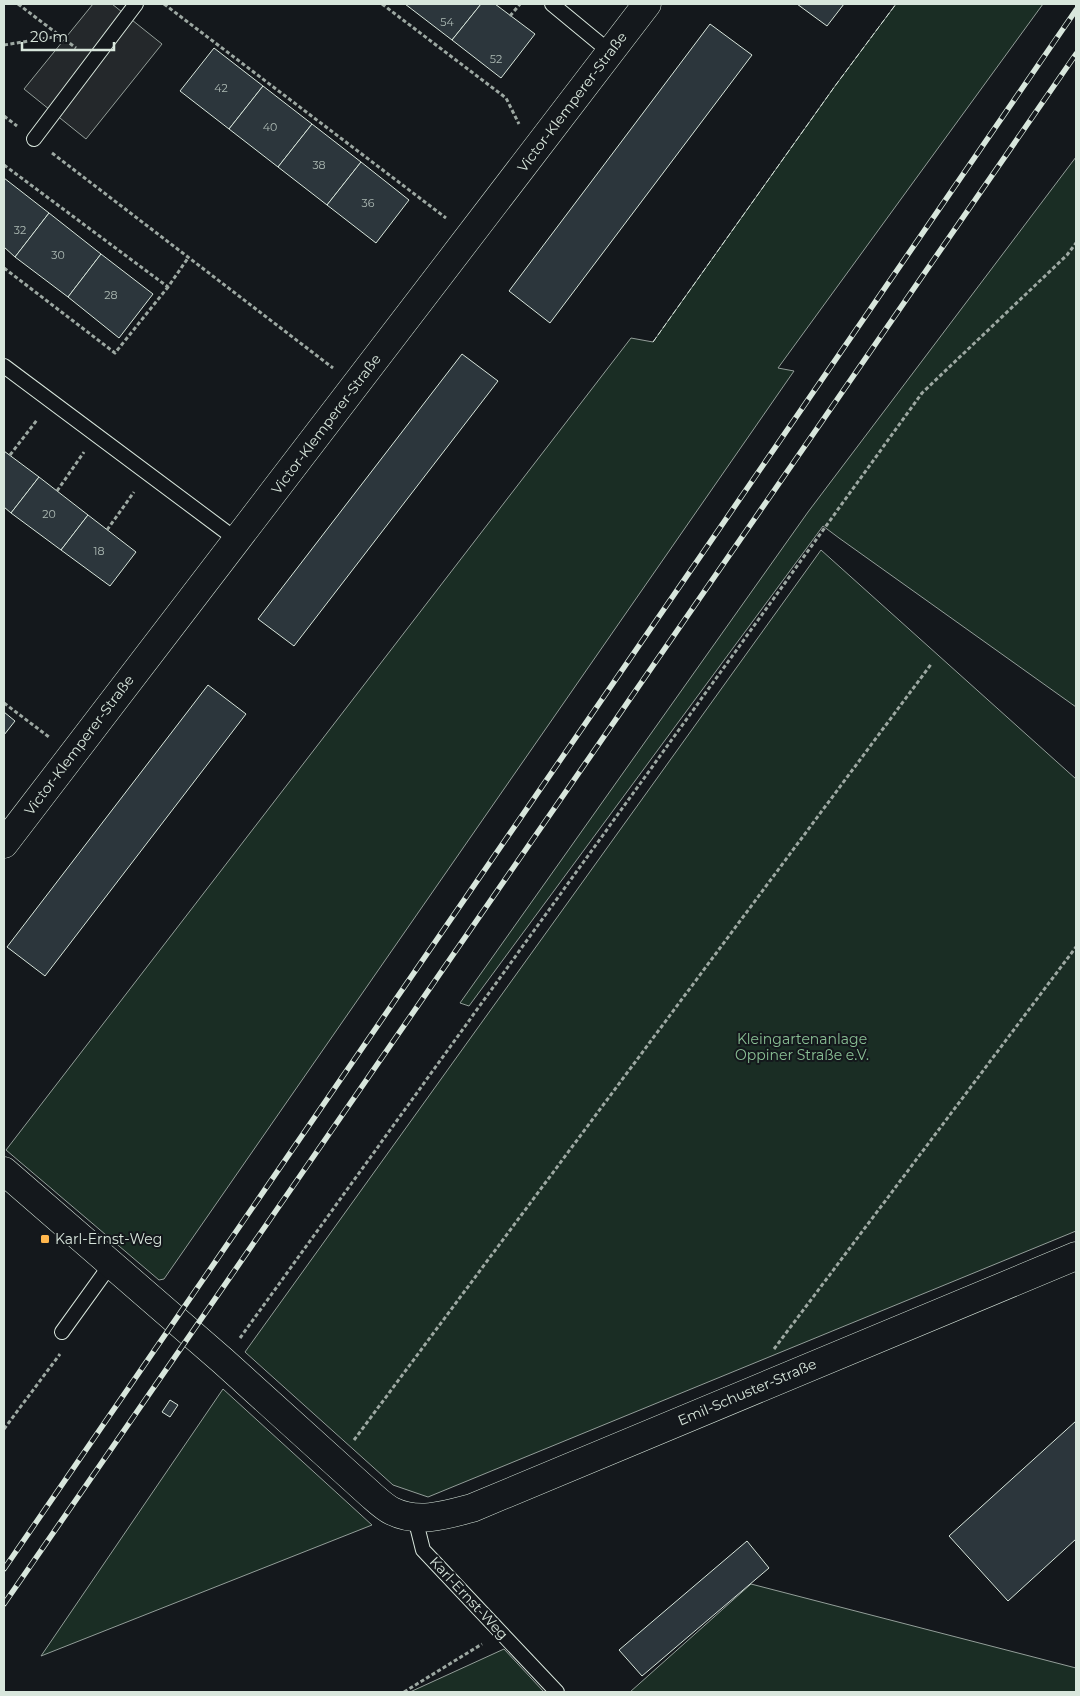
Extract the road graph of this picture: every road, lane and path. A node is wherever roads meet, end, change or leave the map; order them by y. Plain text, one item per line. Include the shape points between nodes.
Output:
1 (18, 4) edge
2 (136, 4) edge
3 (164, 4) edge
4 (382, 4) edge
5 (520, 4) edge
6 (552, 4) edge
7 (647, 4) edge
8 (510, 16) dead end
9 (60, 36) junction
10 (4, 45) edge
11 (610, 52) junction
12 (93, 61) junction
13 (4, 116) edge
14 (34, 139) junction
15 (542, 142) junction
16 (4, 165) edge
17 (470, 236) junction
18 (1076, 244) edge
19 (188, 258) junction
20 (4, 268) edge
21 (168, 287) junction
22 (4, 366) edge
23 (355, 385) junction
24 (34, 423) dead end
25 (10, 455) dead end
26 (70, 472) dead end
27 (148, 474) junction
28 (57, 491) dead end
29 (107, 530) dead end
30 (237, 540) junction
31 (932, 663) dead end
32 (4, 702) edge
33 (73, 754) junction
34 (4, 844) edge
35 (1076, 947) edge
36 (4, 1171) edge
37 (1076, 1256) edge
38 (111, 1264) junction
39 (62, 1332) joint
40 (223, 1361) junction
41 (766, 1384) junction
42 (4, 1429) edge
43 (335, 1464) junction
44 (415, 1518) junction
45 (502, 1632) junction
46 (404, 1692) edge
47 (558, 1692) edge

1 - 9 path
2 - 12 lane
3 - 17 path
4 - 15 path via 506,98 518,123
5 - 8 path
6 - 11 lane
7 - 11 street, Victor-Klemperer-Straße
9 - 10 path
9 - 12 path
11 - 15 street, Victor-Klemperer-Straße
12 - 14 lane
13 - 14 path
14 - 19 path
15 - 17 street, Victor-Klemperer-Straße
16 - 21 path
17 - 23 street, Victor-Klemperer-Straße
18 - 40 path via 922,393
19 - 21 path
19 - 23 path
20 - 21 path via 115,353
22 - 27 lane
23 - 30 street, Victor-Klemperer-Straße
24 - 25 path
26 - 28 path
27 - 29 path
27 - 30 lane
30 - 33 street, Victor-Klemperer-Straße
31 - 43 path
32 - 33 path
33 - 34 street, Victor-Klemperer-Straße
35 - 41 path via 766,1358
36 - 38 street
37 - 41 street, Emil-Schuster-Straße
38 - 39 lane
38 - 40 street
39 - 42 path via 60,1355
40 - 43 street
41 - 44 street, Emil-Schuster-Straße via 472,1508 437,1517
43 - 44 street via 390,1510
44 - 45 lane, Karl-Ernst-Weg via 423,1550
45 - 46 path
45 - 47 lane, Karl-Ernst-Weg

